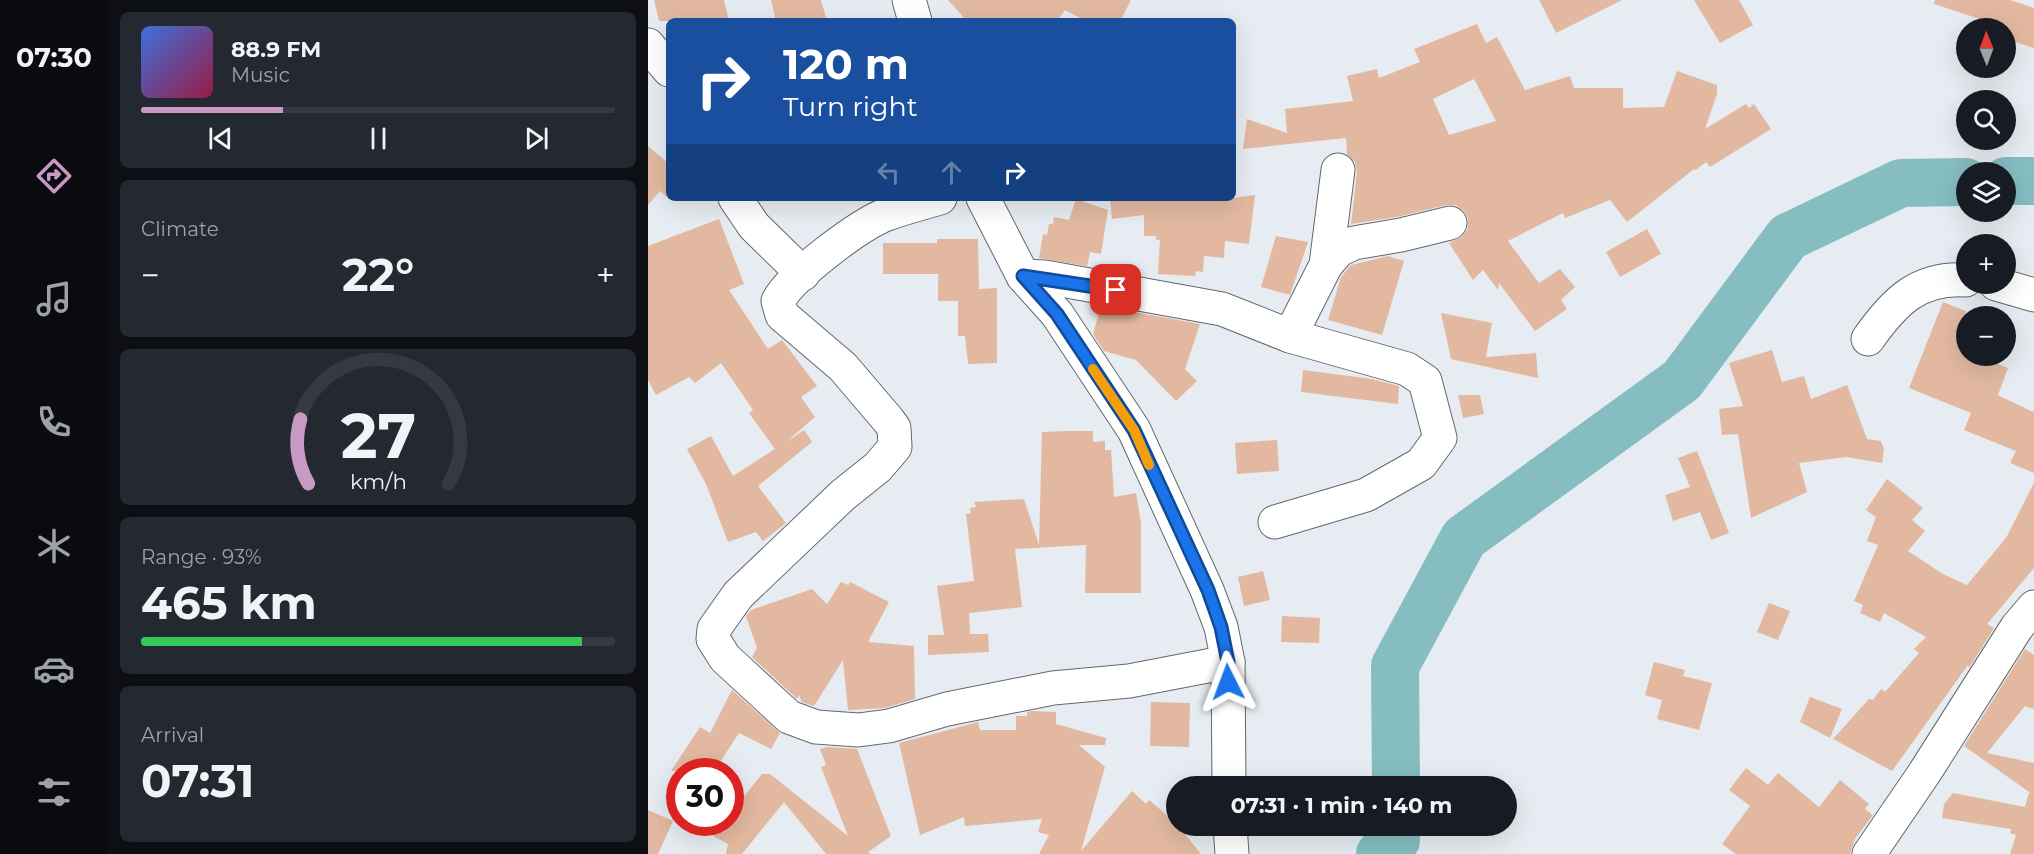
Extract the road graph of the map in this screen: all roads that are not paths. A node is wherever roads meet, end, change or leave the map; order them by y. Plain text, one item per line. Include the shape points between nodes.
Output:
1 (909, 0) edge
2 (914, 18) edge
3 (648, 45) edge
4 (666, 66) edge
5 (1338, 170) dead end
6 (737, 201) edge
7 (930, 201) edge
8 (985, 201) edge
9 (1450, 223) dead end
10 (1326, 265) junction
11 (803, 274) junction
12 (1023, 276) junction
13 (1956, 279) edge
14 (2016, 290) edge
15 (2034, 296) edge
16 (1290, 336) junction
17 (1868, 339) dead end
18 (1275, 522) dead end
19 (2034, 607) edge
20 (1228, 662) junction
21 (1229, 776) edge
22 (1231, 836) edge
23 (1232, 854) edge
24 (1869, 854) edge

1 - 2 street
3 - 4 street
5 - 10 street
6 - 11 street via 754,226
7 - 11 street via 884,215
8 - 12 street
9 - 10 street via 1354,243 1339,250
10 - 16 street
11 - 20 street via 778,301 782,315 843,366 894,428 895,447 738,595 714,629 716,647 749,683 789,717 816,727 858,730 1053,688 1129,681
12 - 16 street via 1222,309
12 - 20 street via 1057,314 1134,430 1208,590
13 - 17 street via 1915,288 1888,310
14 - 15 street
16 - 18 street via 1407,369 1425,381 1440,438 1421,464 1366,495
19 - 24 street via 2017,627
20 - 21 street
22 - 23 street

